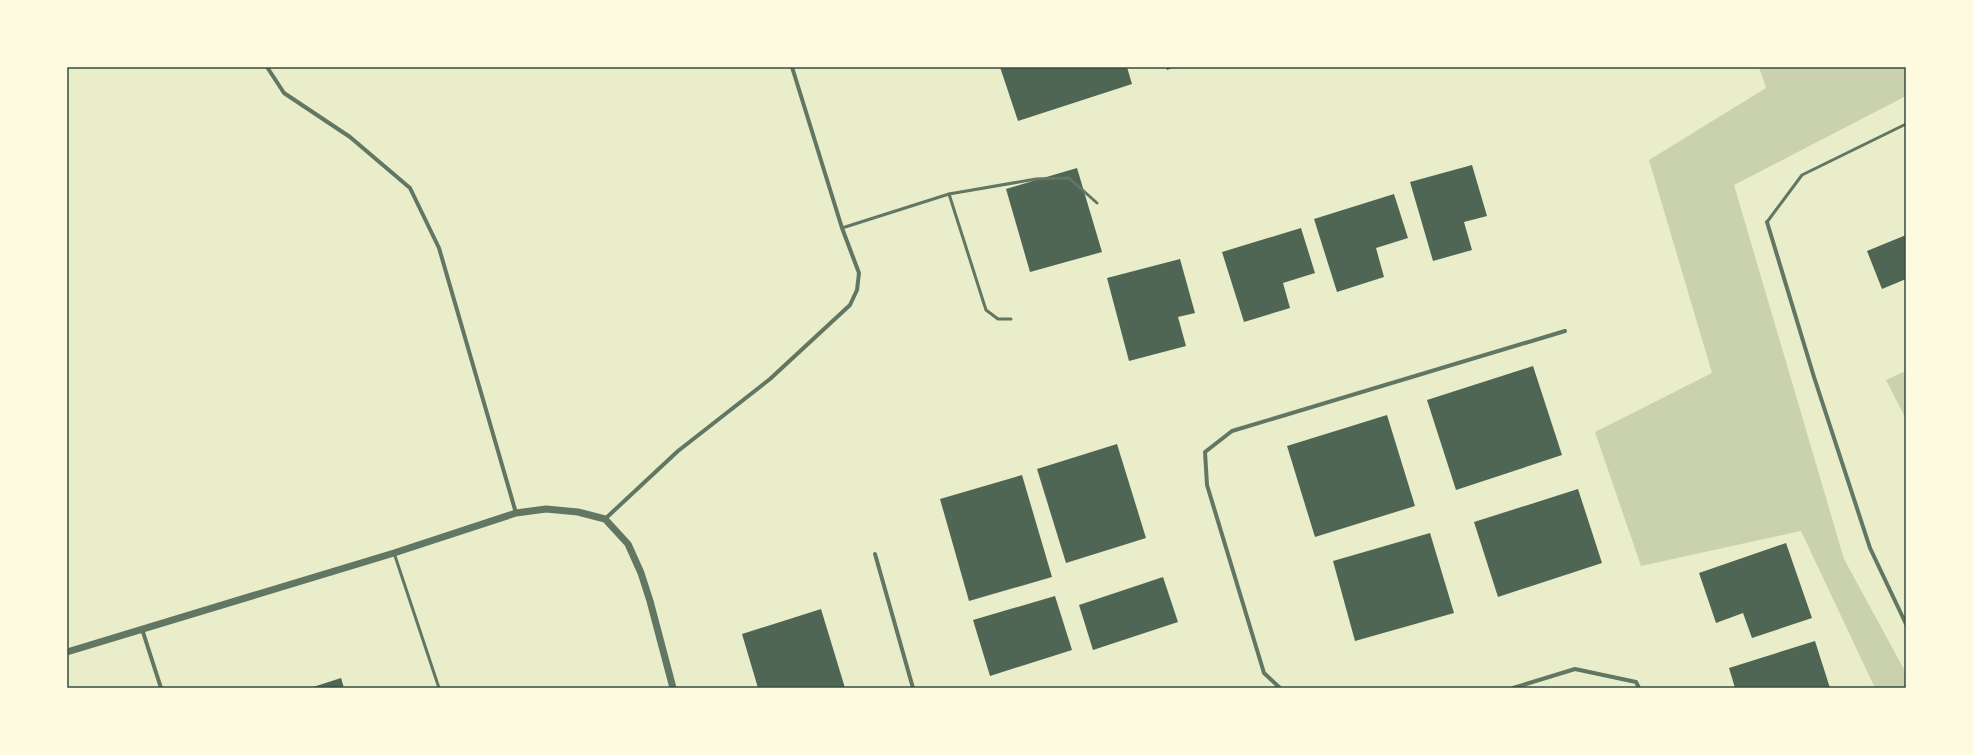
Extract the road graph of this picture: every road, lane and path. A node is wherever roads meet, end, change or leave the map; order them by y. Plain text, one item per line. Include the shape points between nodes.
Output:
1 (267, 67) edge
2 (792, 67) edge
3 (1906, 124) edge
4 (949, 194) junction
5 (1097, 203) dead end
6 (1767, 222) joint
7 (842, 228) junction
8 (1011, 319) dead end
9 (1565, 331) dead end
10 (516, 513) junction
11 (605, 520) junction
12 (394, 554) junction
13 (875, 554) dead end
14 (1906, 624) edge
15 (142, 629) junction
16 (67, 652) edge
17 (161, 688) edge
18 (439, 688) edge
19 (673, 688) edge
20 (913, 688) edge
21 (1280, 688) edge
22 (1513, 688) edge
23 (1639, 688) edge

1 - 10 street via 284,94 350,137 410,188 439,248
2 - 7 street
3 - 6 lane via 1802,174
4 - 5 lane via 1036,179 1069,178
4 - 7 lane
4 - 8 lane via 986,310 998,319
6 - 14 street via 1870,548
7 - 11 street via 859,273 857,290 850,305 770,379 678,451
9 - 21 street via 1232,431 1206,452 1207,485 1264,673
10 - 11 street via 546,509 578,512
10 - 12 street
11 - 19 street via 628,544 641,573
12 - 15 street
12 - 18 lane
13 - 20 street
15 - 16 street
15 - 17 street
22 - 23 street via 1574,669 1636,682

